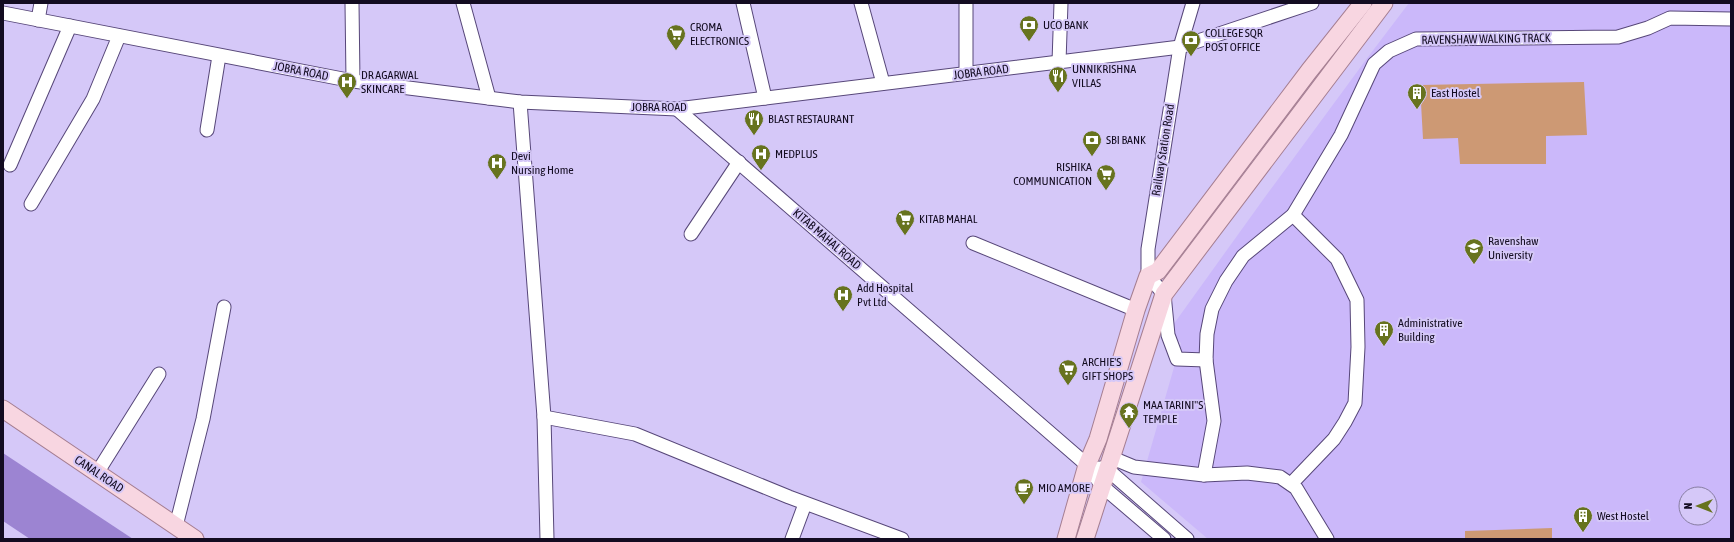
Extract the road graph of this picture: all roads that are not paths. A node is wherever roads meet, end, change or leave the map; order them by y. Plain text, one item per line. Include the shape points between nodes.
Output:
1 (41, 3) edge
2 (352, 3) edge
3 (463, 3) edge
4 (743, 3) edge
5 (861, 3) edge
6 (966, 3) edge
7 (1061, 3) edge
8 (1193, 3) edge
9 (1312, 3) edge
10 (1363, 3) edge
11 (1384, 3) edge
12 (3, 13) edge
13 (1731, 19) edge
14 (38, 20) junction
15 (70, 26) junction
16 (119, 36) junction
17 (1180, 47) junction
18 (219, 56) junction
19 (1059, 62) junction
20 (966, 73) junction
21 (353, 81) junction
22 (883, 84) junction
23 (489, 98) junction
24 (765, 98) junction
25 (520, 102) junction
26 (677, 108) junction
27 (207, 130) dead end
28 (739, 162) junction
29 (10, 165) dead end
30 (31, 204) dead end
31 (1293, 215) junction
32 (691, 234) dead end
33 (973, 243) dead end
34 (1148, 276) junction
35 (1164, 294) junction
36 (224, 307) dead end
37 (1136, 310) junction
38 (1206, 360) junction
39 (159, 374) dead end
40 (3, 409) edge
41 (544, 417) junction
42 (1108, 463) junction
43 (1087, 465) junction
44 (97, 473) junction
45 (1204, 475) junction
46 (1291, 484) junction
47 (1102, 486) junction
48 (806, 504) junction
49 (176, 526) junction
50 (195, 539) edge
51 (547, 539) edge
52 (792, 539) edge
53 (902, 539) edge
54 (1066, 539) edge
55 (1085, 539) edge
56 (1164, 539) edge
57 (1187, 539) edge
58 (1327, 539) edge

1 - 14 street
2 - 21 street
3 - 23 street
4 - 24 street
5 - 22 street
6 - 20 street
7 - 19 street
8 - 17 street, Railway Station Road
9 - 17 street, JOBRA ROAD
10 - 34 main road via 1308,71 1158,271
11 - 35 main road
12 - 14 street, JOBRA ROAD
13 - 31 street, RAVENSHAW WALKING TRACK via 1670,18 1648,28 1618,36 1416,39 1389,51 1374,64 1341,135
14 - 15 street, JOBRA ROAD
15 - 16 street, JOBRA ROAD
15 - 29 street
16 - 18 street, JOBRA ROAD
16 - 30 street via 93,99
17 - 19 street, JOBRA ROAD
17 - 34 street, Railway Station Road via 1148,249
18 - 21 street, JOBRA ROAD
18 - 27 street
19 - 20 street, JOBRA ROAD
20 - 22 street, JOBRA ROAD
21 - 23 street, JOBRA ROAD
22 - 24 street, JOBRA ROAD
23 - 25 street, JOBRA ROAD
24 - 26 street, JOBRA ROAD
25 - 26 street, JOBRA ROAD
25 - 41 street
26 - 28 street, KITAB MAHAL ROAD
28 - 32 street
28 - 43 street, KITAB MAHAL ROAD
31 - 38 street, RAVENSHAW WALKING TRACK via 1243,256 1226,281 1212,309 1207,334
31 - 46 street via 1337,259 1356,300 1358,346 1355,403 1334,439
33 - 37 street
34 - 35 street
34 - 37 main road
35 - 38 street via 1168,335 1177,359
35 - 42 main road
36 - 49 street via 203,419
37 - 43 main road via 1098,439
38 - 45 street, RAVENSHAW WALKING TRACK via 1214,421
39 - 44 street
40 - 44 main road, CANAL ROAD
41 - 48 street via 635,434
41 - 51 street
42 - 43 street
42 - 45 street
42 - 47 main road
42 - 57 street
43 - 47 street, KITAB MAHAL ROAD
43 - 54 main road
44 - 49 main road, CANAL ROAD
45 - 46 street via 1247,473 1280,477
46 - 58 street
47 - 55 main road
47 - 56 street, KITAB MAHAL ROAD
48 - 52 street
48 - 53 street
49 - 50 main road, CANAL ROAD

